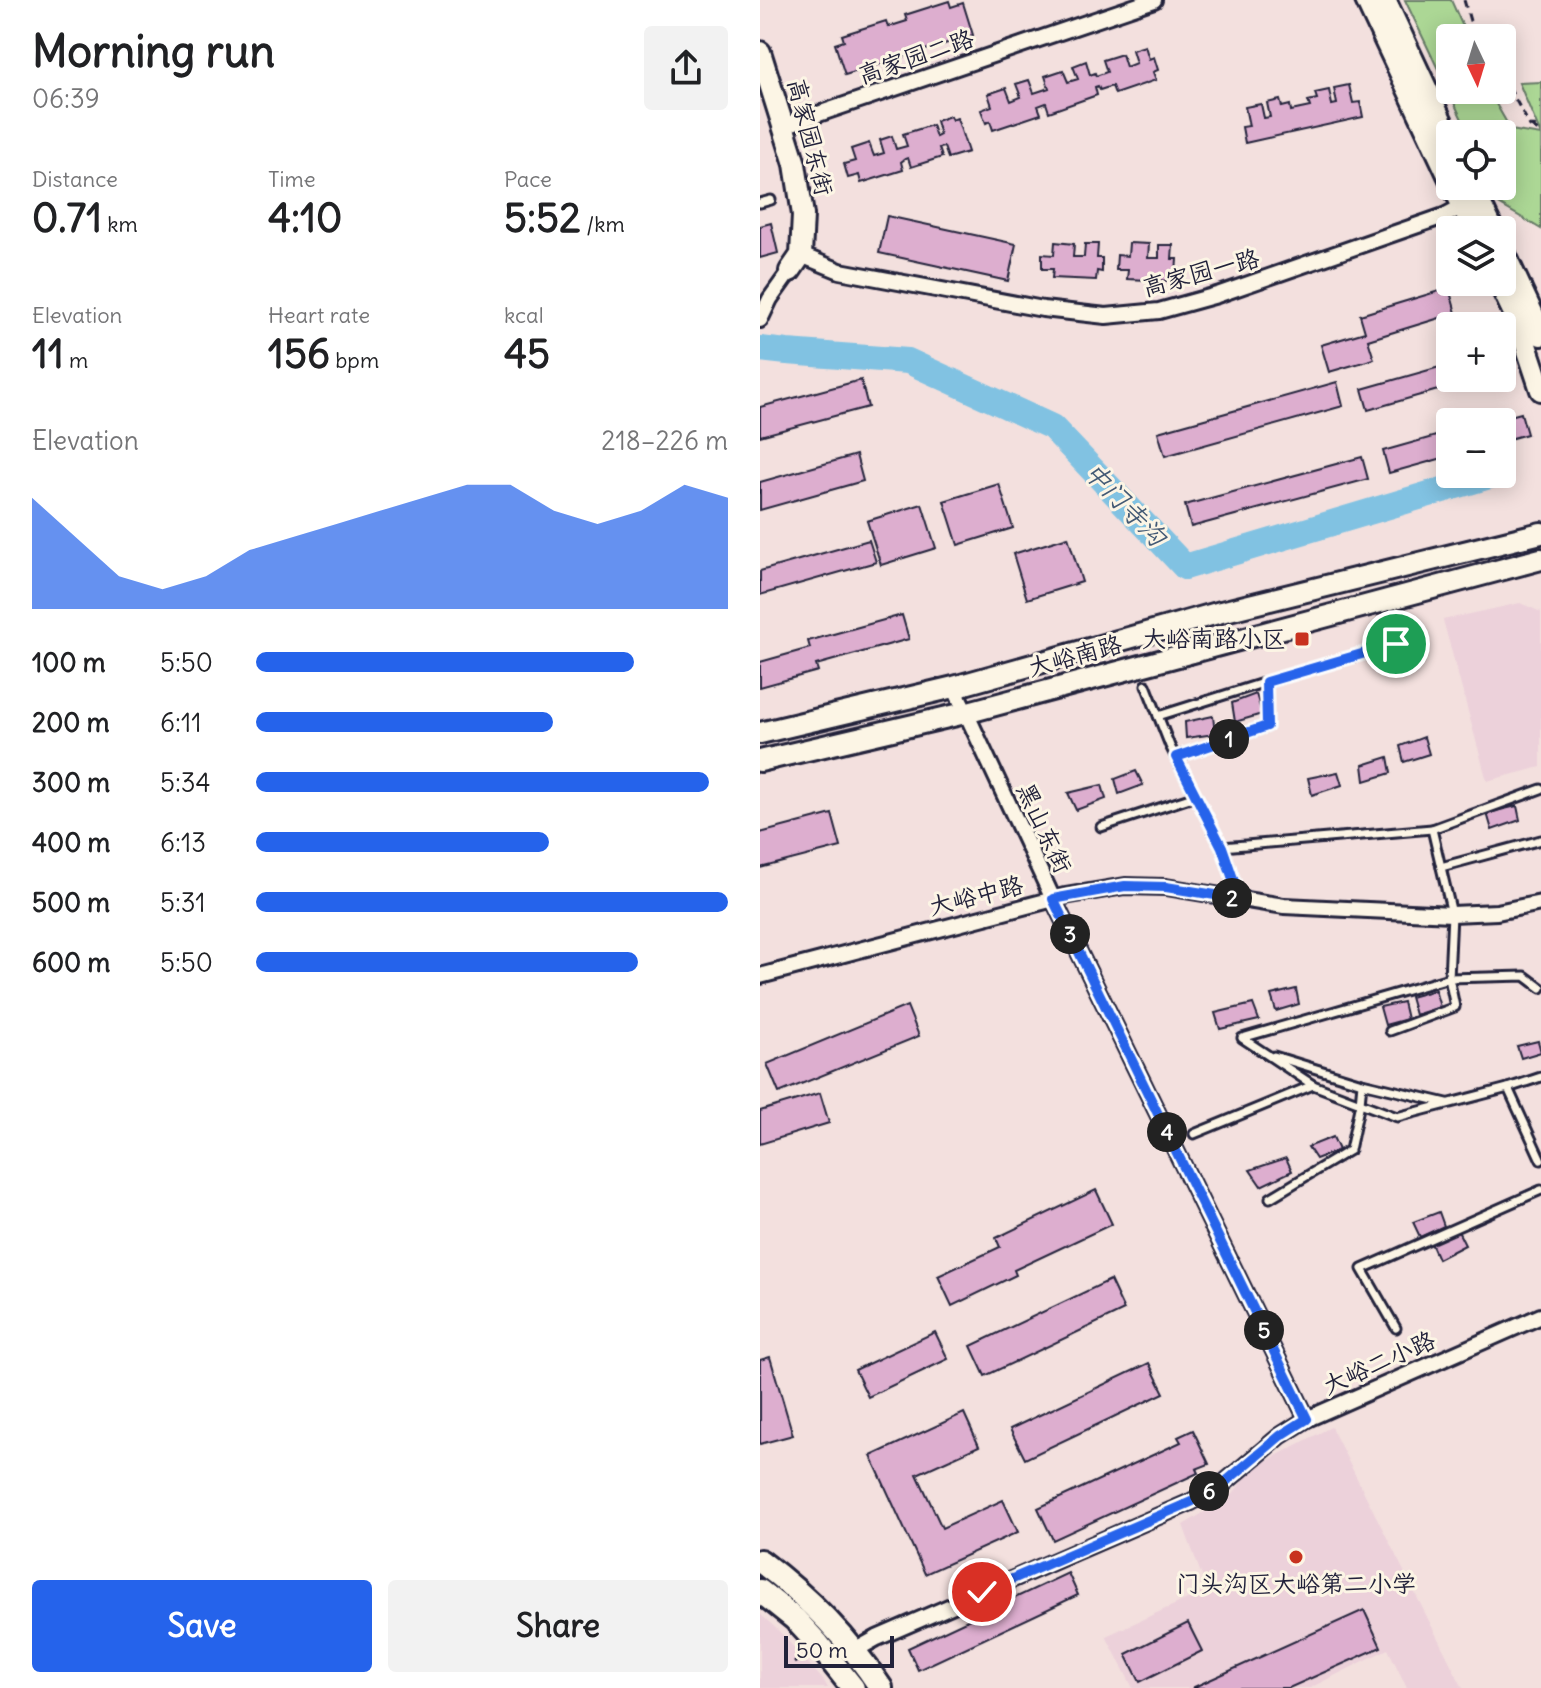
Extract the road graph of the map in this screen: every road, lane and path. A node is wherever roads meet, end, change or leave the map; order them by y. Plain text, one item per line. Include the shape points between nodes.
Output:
1 (1154, 0) edge
2 (1366, 0) edge
3 (1385, 0) edge
4 (1464, 0) edge
5 (1472, 24) edge
6 (760, 52) edge
7 (1516, 100) edge
8 (1441, 120) edge
9 (783, 126) junction
10 (1530, 126) junction
11 (1541, 127) edge
12 (1541, 133) edge
13 (1436, 149) edge
14 (771, 200) dead end
15 (1460, 200) edge
16 (760, 203) edge
17 (1463, 206) junction
18 (1468, 216) edge
19 (796, 263) junction
20 (1516, 276) edge
21 (1506, 296) edge
22 (760, 320) edge
23 (1539, 322) edge
24 (1541, 390) edge
25 (1541, 533) edge
26 (1541, 559) edge
27 (1396, 644) dead end
28 (1266, 682) junction
29 (1146, 685) dead end
30 (954, 687) junction
31 (965, 713) junction
32 (1158, 716) junction
33 (760, 733) edge
34 (1176, 757) junction
35 (760, 761) edge
36 (1541, 789) edge
37 (1196, 796) junction
38 (1101, 827) dead end
39 (1432, 829) junction
40 (1541, 840) edge
41 (1222, 847) junction
42 (1441, 867) junction
43 (1053, 899) junction
44 (1240, 899) junction
45 (1541, 903) edge
46 (1452, 914) junction
47 (760, 976) edge
48 (1449, 978) junction
49 (1541, 988) edge
50 (1390, 1031) dead end
51 (1265, 1053) junction
52 (1541, 1077) edge
53 (1362, 1083) junction
54 (1313, 1085) junction
55 (1508, 1088) junction
56 (1360, 1103) junction
57 (1449, 1104) junction
58 (1194, 1134) dead end
59 (1541, 1160) edge
60 (1541, 1190) edge
61 (1270, 1198) dead end
62 (1541, 1316) edge
63 (1396, 1328) dead end
64 (1307, 1419) junction
65 (760, 1561) edge
66 (760, 1591) edge
67 (854, 1651) junction
68 (853, 1688) edge
69 (881, 1688) edge

1 - 9 street, 高家园二路
2 - 13 main road
3 - 8 main road
4 - 5 path
6 - 9 main road, 高家园东街
7 - 10 path
9 - 19 main road, 高家园东街 via 803,215
10 - 11 path
10 - 12 path
14 - 16 lane
15 - 17 main road
17 - 18 main road
17 - 19 street, 高家园一路 via 1217,295 1159,311 1106,316
19 - 22 street
20 - 23 main road
21 - 24 main road
25 - 30 main road, 大峪南路 via 1221,612
26 - 31 main road, 大峪南路
27 - 28 lane
28 - 32 lane
28 - 34 lane via 1267,726
29 - 32 lane
30 - 31 street, 黑山东街
30 - 33 main road, 大峪南路
31 - 35 main road, 大峪南路
31 - 43 street, 黑山东街
32 - 34 lane
34 - 37 lane
36 - 39 lane
37 - 38 lane
37 - 41 lane
39 - 41 lane
39 - 42 lane
40 - 42 lane
41 - 44 lane
42 - 46 lane
43 - 44 street, 大峪中路 via 1125,886
43 - 47 street, 大峪中路
43 - 64 street, 黑山东街
44 - 46 street, 大峪中路
45 - 46 street, 大峪中路
46 - 48 lane
48 - 49 lane via 1525,976
48 - 50 lane via 1455,1007
48 - 51 lane via 1242,1038
51 - 53 lane
51 - 54 lane
52 - 55 lane
53 - 56 lane
53 - 57 lane
54 - 56 lane
54 - 58 lane
55 - 57 lane
55 - 59 lane
56 - 57 lane via 1397,1117
56 - 61 lane via 1350,1150
60 - 63 lane via 1362,1269
62 - 64 street, 大峪二小路
64 - 67 street, 大峪二小路 via 1191,1502
65 - 67 main road via 811,1602
66 - 68 main road via 795,1619
67 - 69 main road

